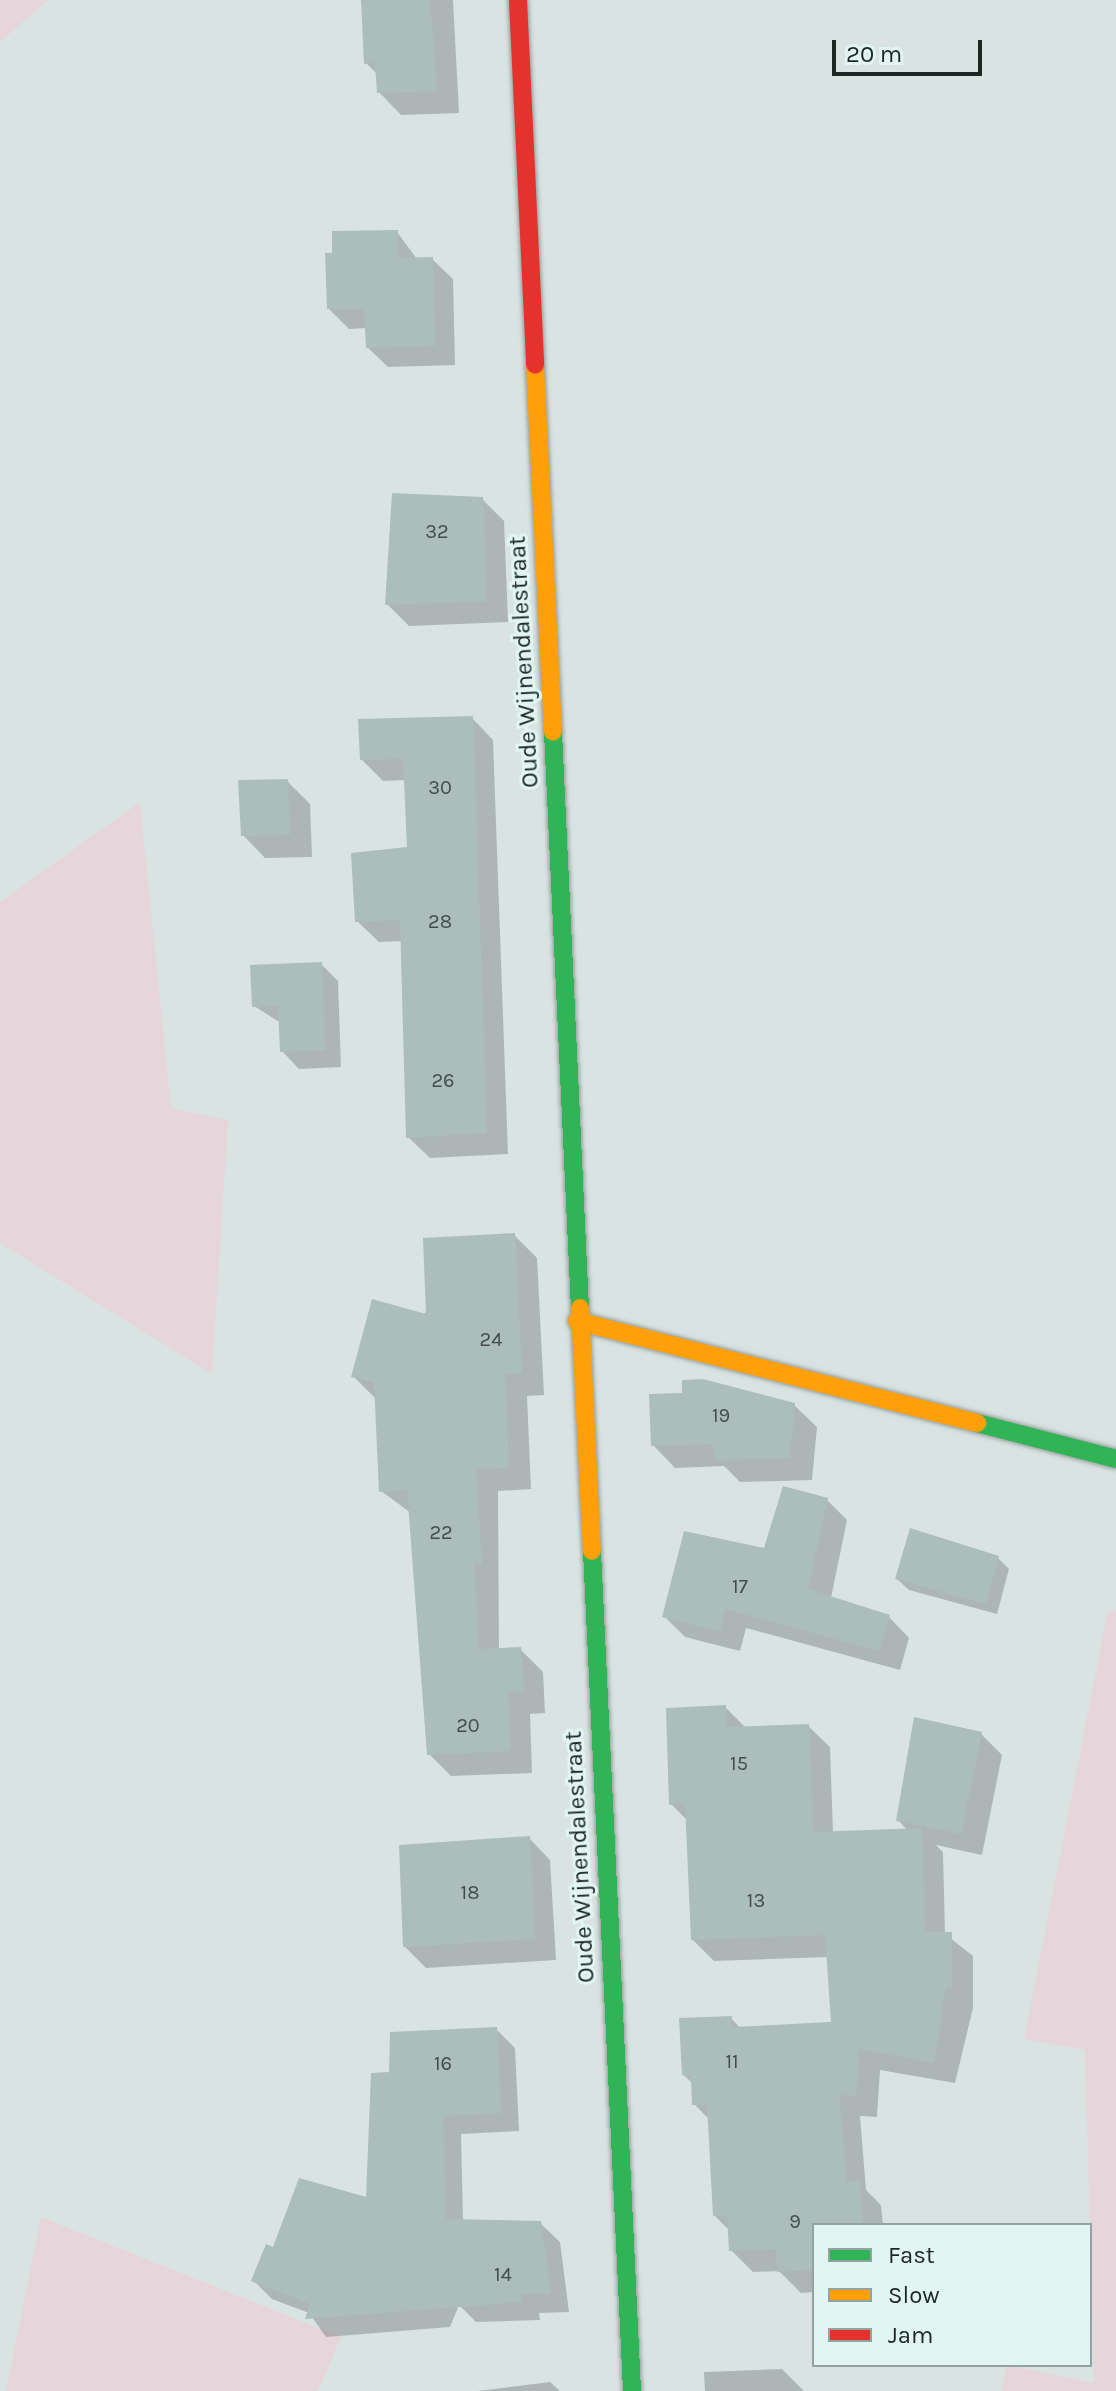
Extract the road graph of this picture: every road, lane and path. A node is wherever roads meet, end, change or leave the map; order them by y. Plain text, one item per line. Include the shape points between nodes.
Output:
1 (518, 0) edge
2 (577, 1321) junction
3 (1116, 1459) edge
4 (632, 2391) edge

1 - 2 street, Oude Wijnendalestraat
2 - 3 street
2 - 4 street, Oude Wijnendalestraat

